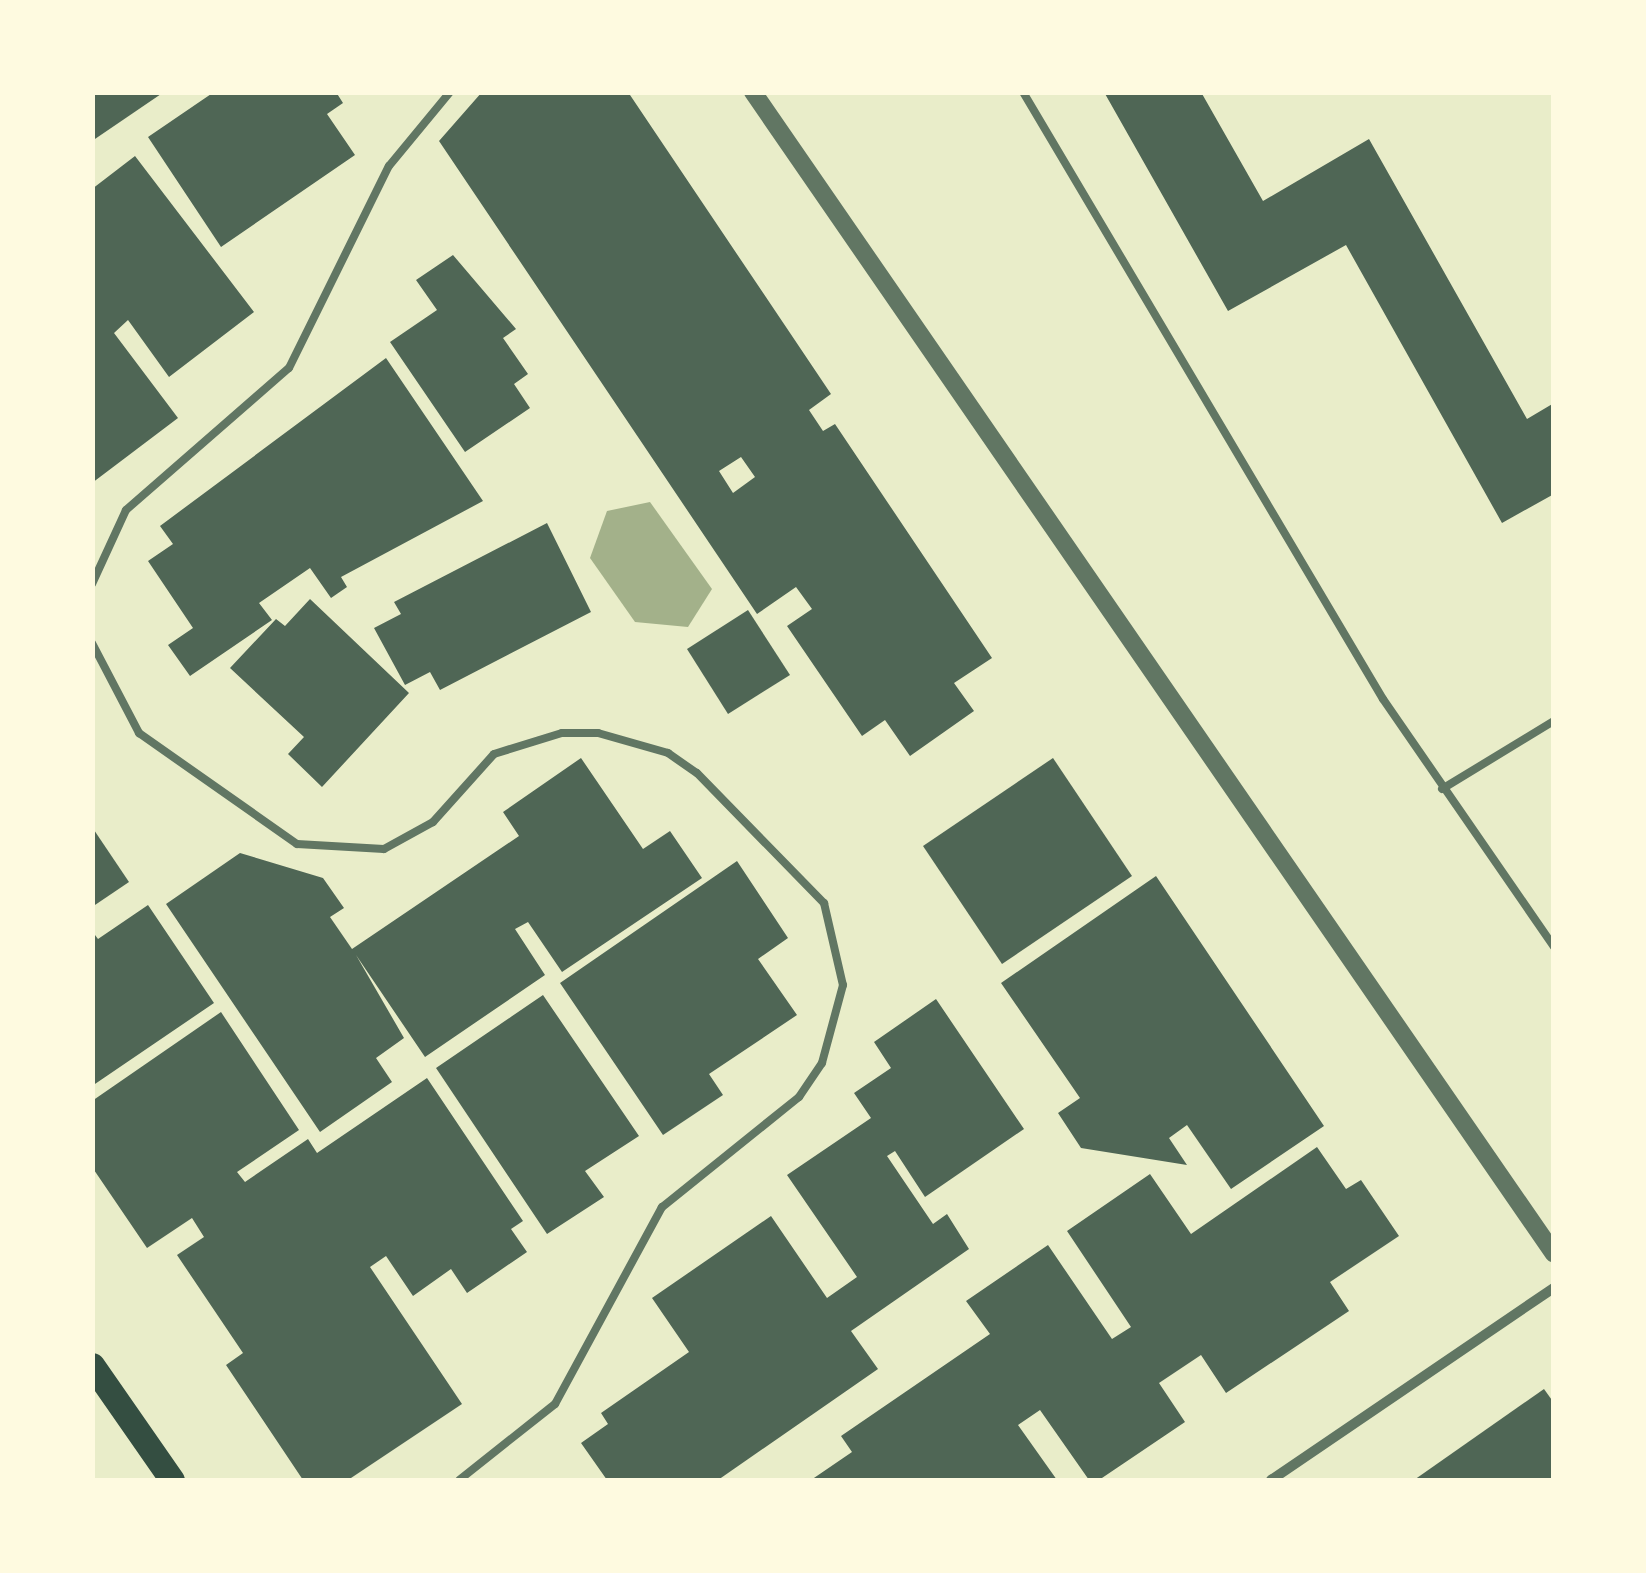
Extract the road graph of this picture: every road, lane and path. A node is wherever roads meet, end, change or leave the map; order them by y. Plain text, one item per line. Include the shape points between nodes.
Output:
1 (450, 92) edge
2 (753, 92) edge
3 (1023, 92) edge
4 (92, 584) edge
5 (92, 643) edge
6 (1554, 722) edge
7 (1442, 788) junction
8 (1554, 947) edge
9 (1554, 1254) edge
10 (1554, 1288) edge
11 (92, 1364) edge
12 (172, 1480) edge
13 (459, 1480) edge
14 (1271, 1480) edge

1 - 4 lane via 388,166 289,368 126,510
2 - 9 street
3 - 7 lane
5 - 13 lane via 138,733 298,844 384,849 433,822 494,754 562,732 598,733 651,746 697,772 824,903 843,986 822,1063 799,1097 662,1208 555,1404
6 - 7 lane
7 - 8 lane
10 - 14 street
11 - 12 main road

